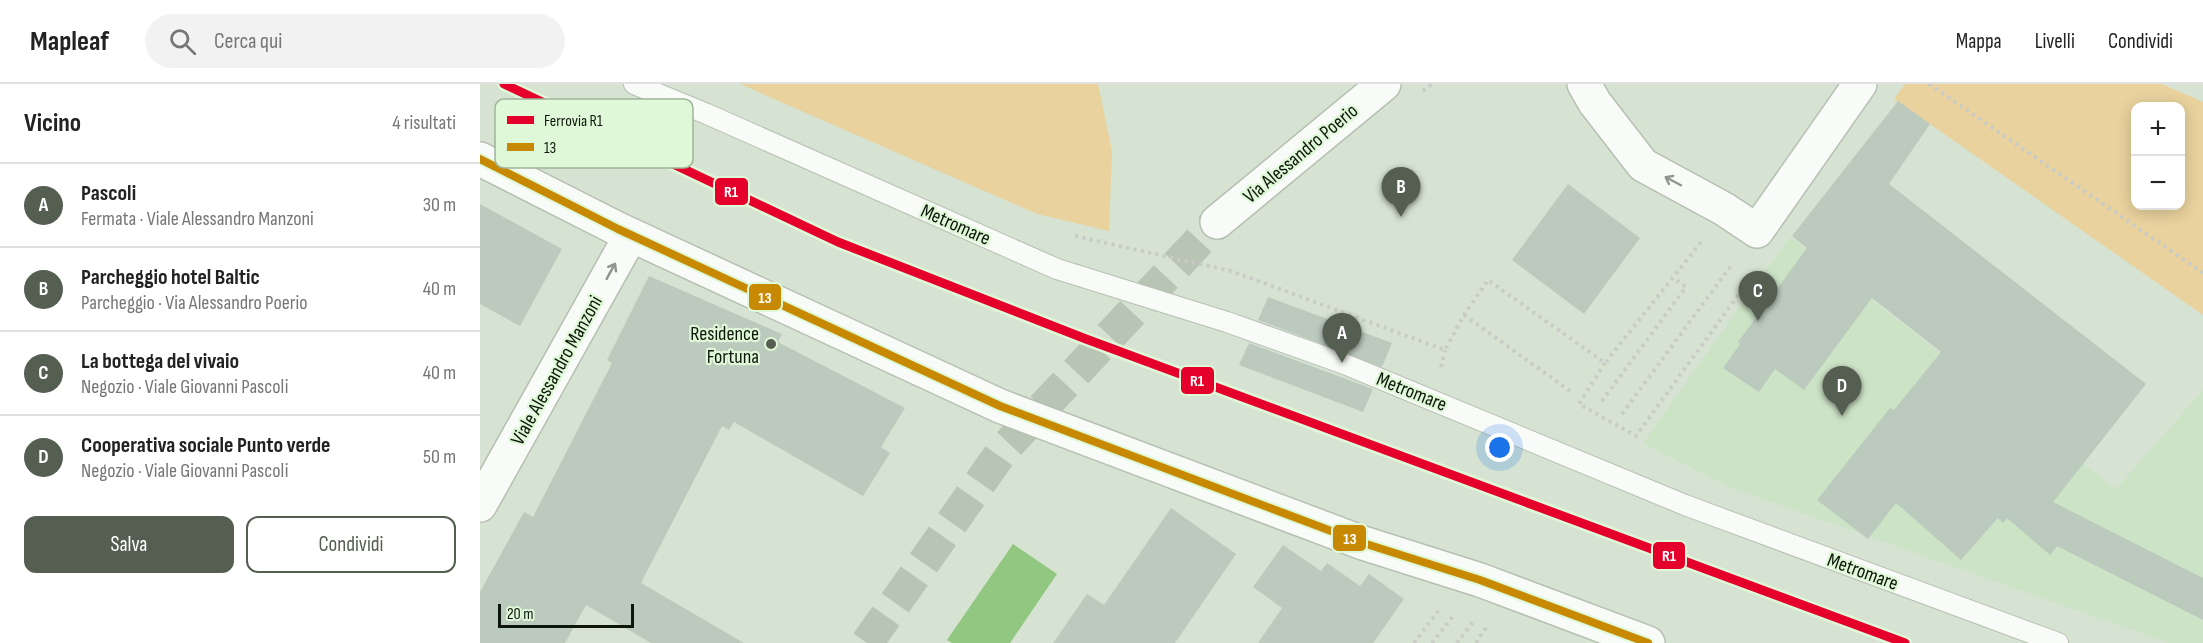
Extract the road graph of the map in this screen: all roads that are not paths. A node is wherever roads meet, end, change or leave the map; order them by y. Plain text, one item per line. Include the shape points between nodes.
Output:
1 (634, 84) edge
2 (1384, 84) edge
3 (1584, 84) edge
4 (1860, 84) edge
5 (670, 99) edge
6 (693, 108) edge
7 (480, 159) edge
8 (495, 167) edge
9 (498, 168) edge
10 (1217, 222) tunnel mouth
11 (631, 235) junction
12 (480, 505) edge
13 (1648, 643) edge
14 (2058, 643) edge

1 - 5 lane, Metromare
2 - 10 street, Via Alessandro Poerio
4 -> 3 street via 1757,231 1643,165
6 - 14 lane, Metromare via 1057,269 1342,363 1685,505
7 - 8 street
9 - 11 street
12 -> 11 street, Viale Alessandro Manzoni
11 - 13 street via 1000,406 1363,543 1480,580

